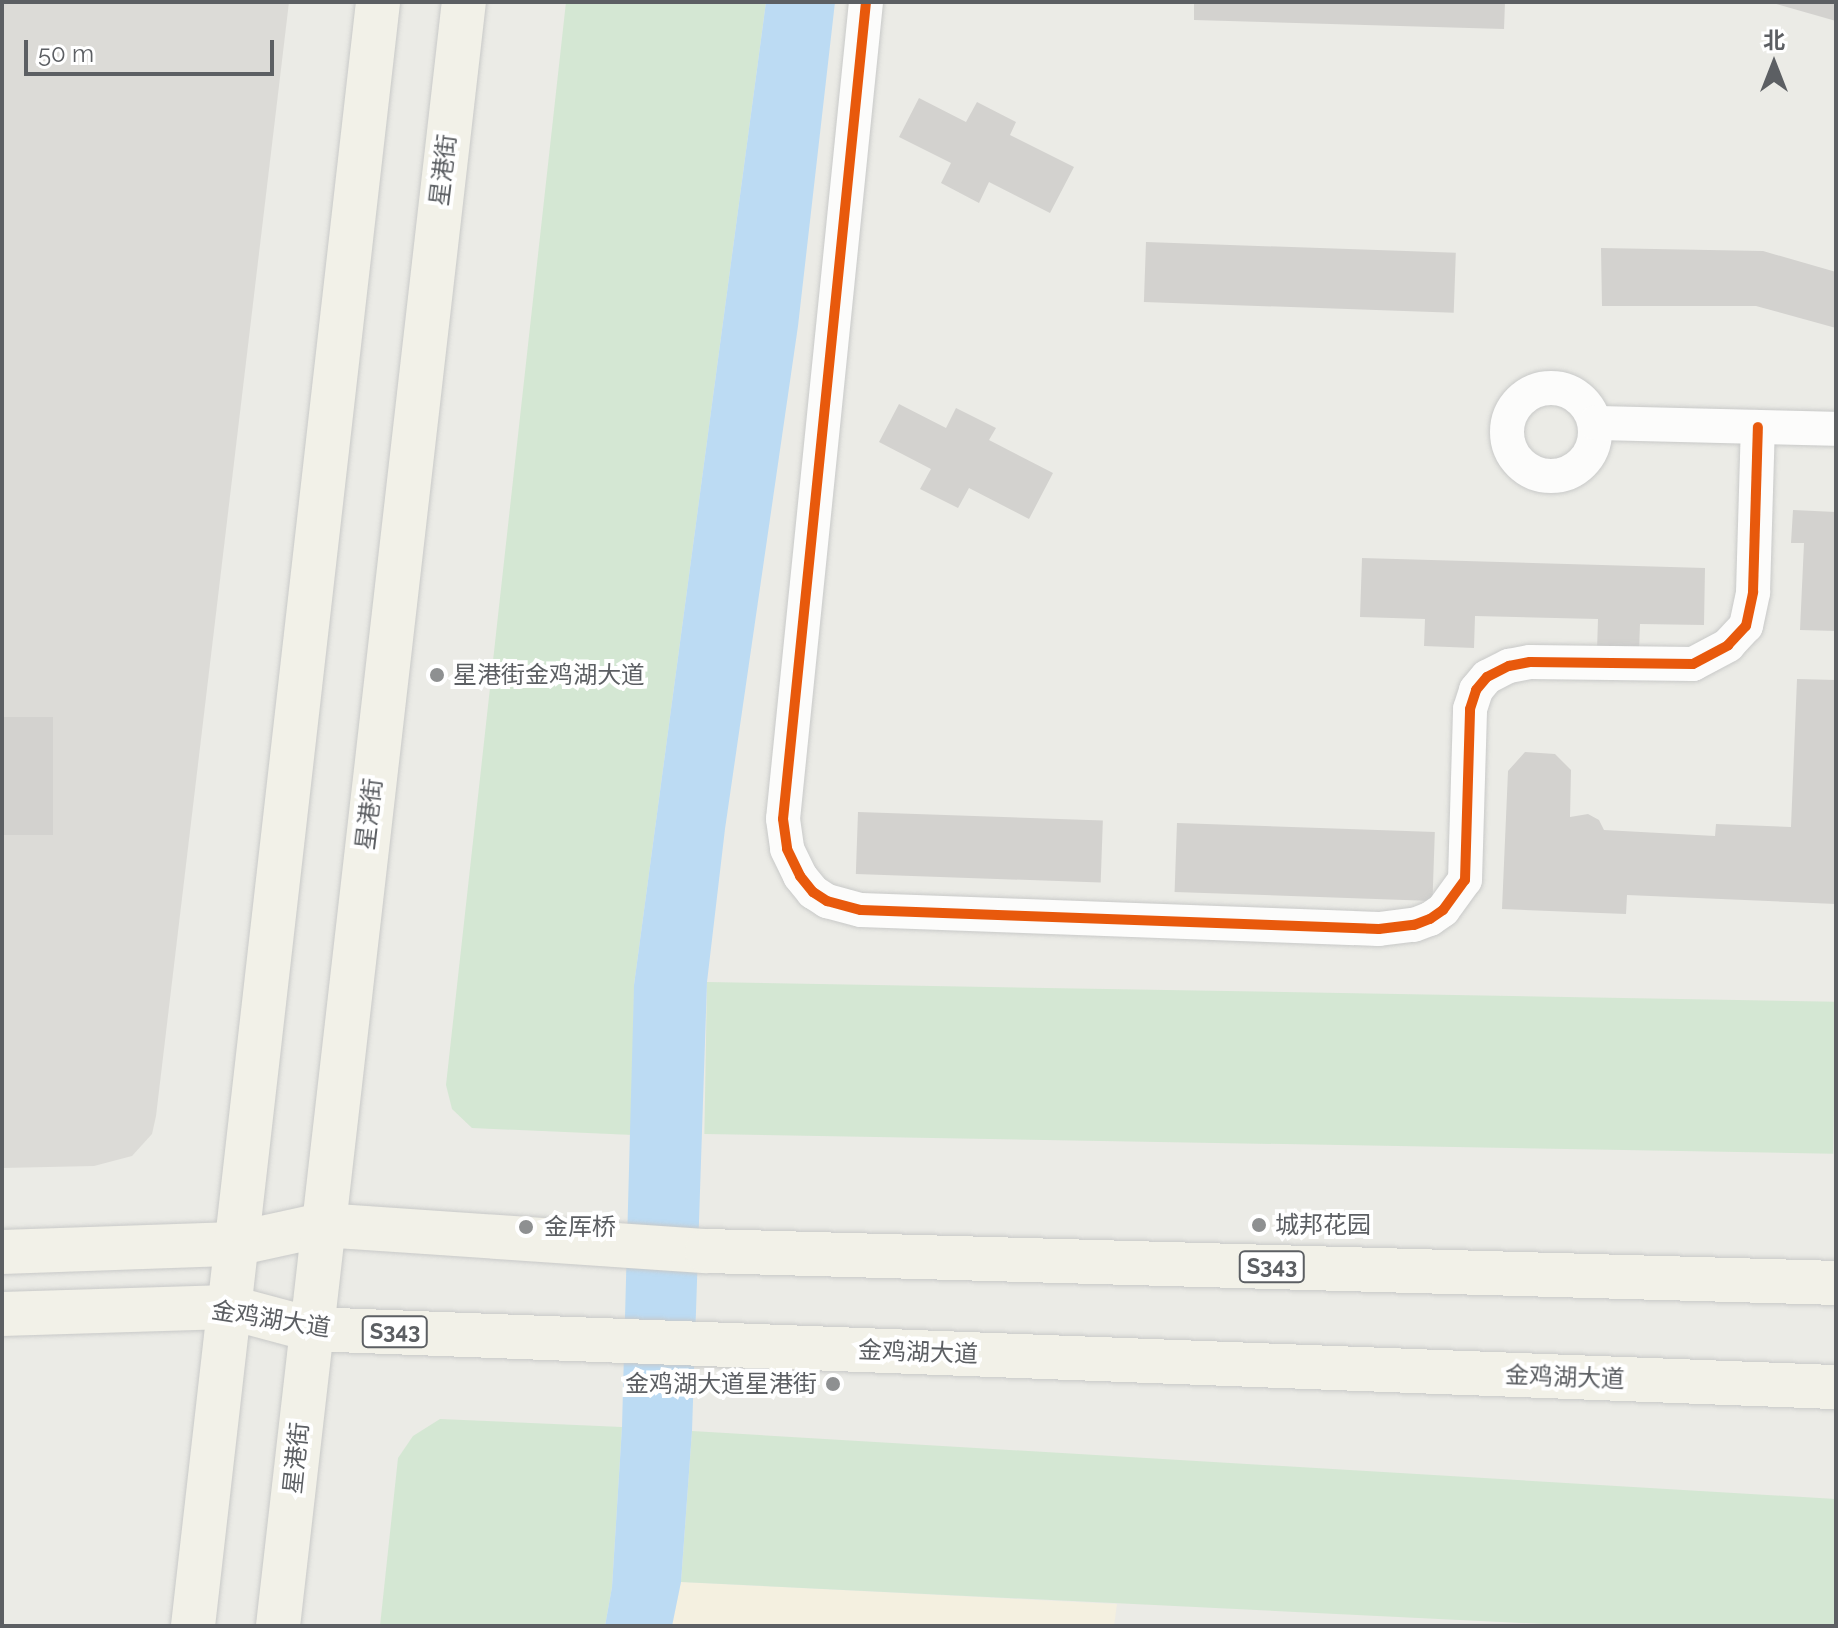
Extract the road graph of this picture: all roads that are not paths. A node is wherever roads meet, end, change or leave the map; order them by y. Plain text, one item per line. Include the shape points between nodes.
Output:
1 (378, 2) edge
2 (464, 2) edge
3 (866, 2) edge
4 (1595, 423) dead end
5 (1758, 427) junction
6 (1836, 429) edge
7 (322, 1225) junction
8 (235, 1244) junction
9 (2, 1252) edge
10 (1836, 1283) edge
11 (228, 1307) junction
12 (2, 1314) edge
13 (310, 1329) junction
14 (1836, 1387) edge
15 (193, 1626) edge
16 (278, 1626) edge

1 - 8 main road
2 - 7 main road, 星港街
3 - 5 street via 783,819 787,849 800,876 827,901 861,910 1379,929 1430,919 1465,880 1470,709 1487,677 1530,662 1693,664 1728,645 1746,626 1753,592
4 - 5 street
5 - 6 street
7 - 8 main road, S343
7 - 10 main road, S343 via 707,1251
7 - 13 main road, 星港街
8 - 9 main road, S343
8 - 11 main road
11 - 12 main road, 金鸡湖大道 / S343
11 - 13 main road, 金鸡湖大道 / S343
11 - 15 main road
13 - 14 main road, 金鸡湖大道 / S343
13 - 16 main road, 星港街

